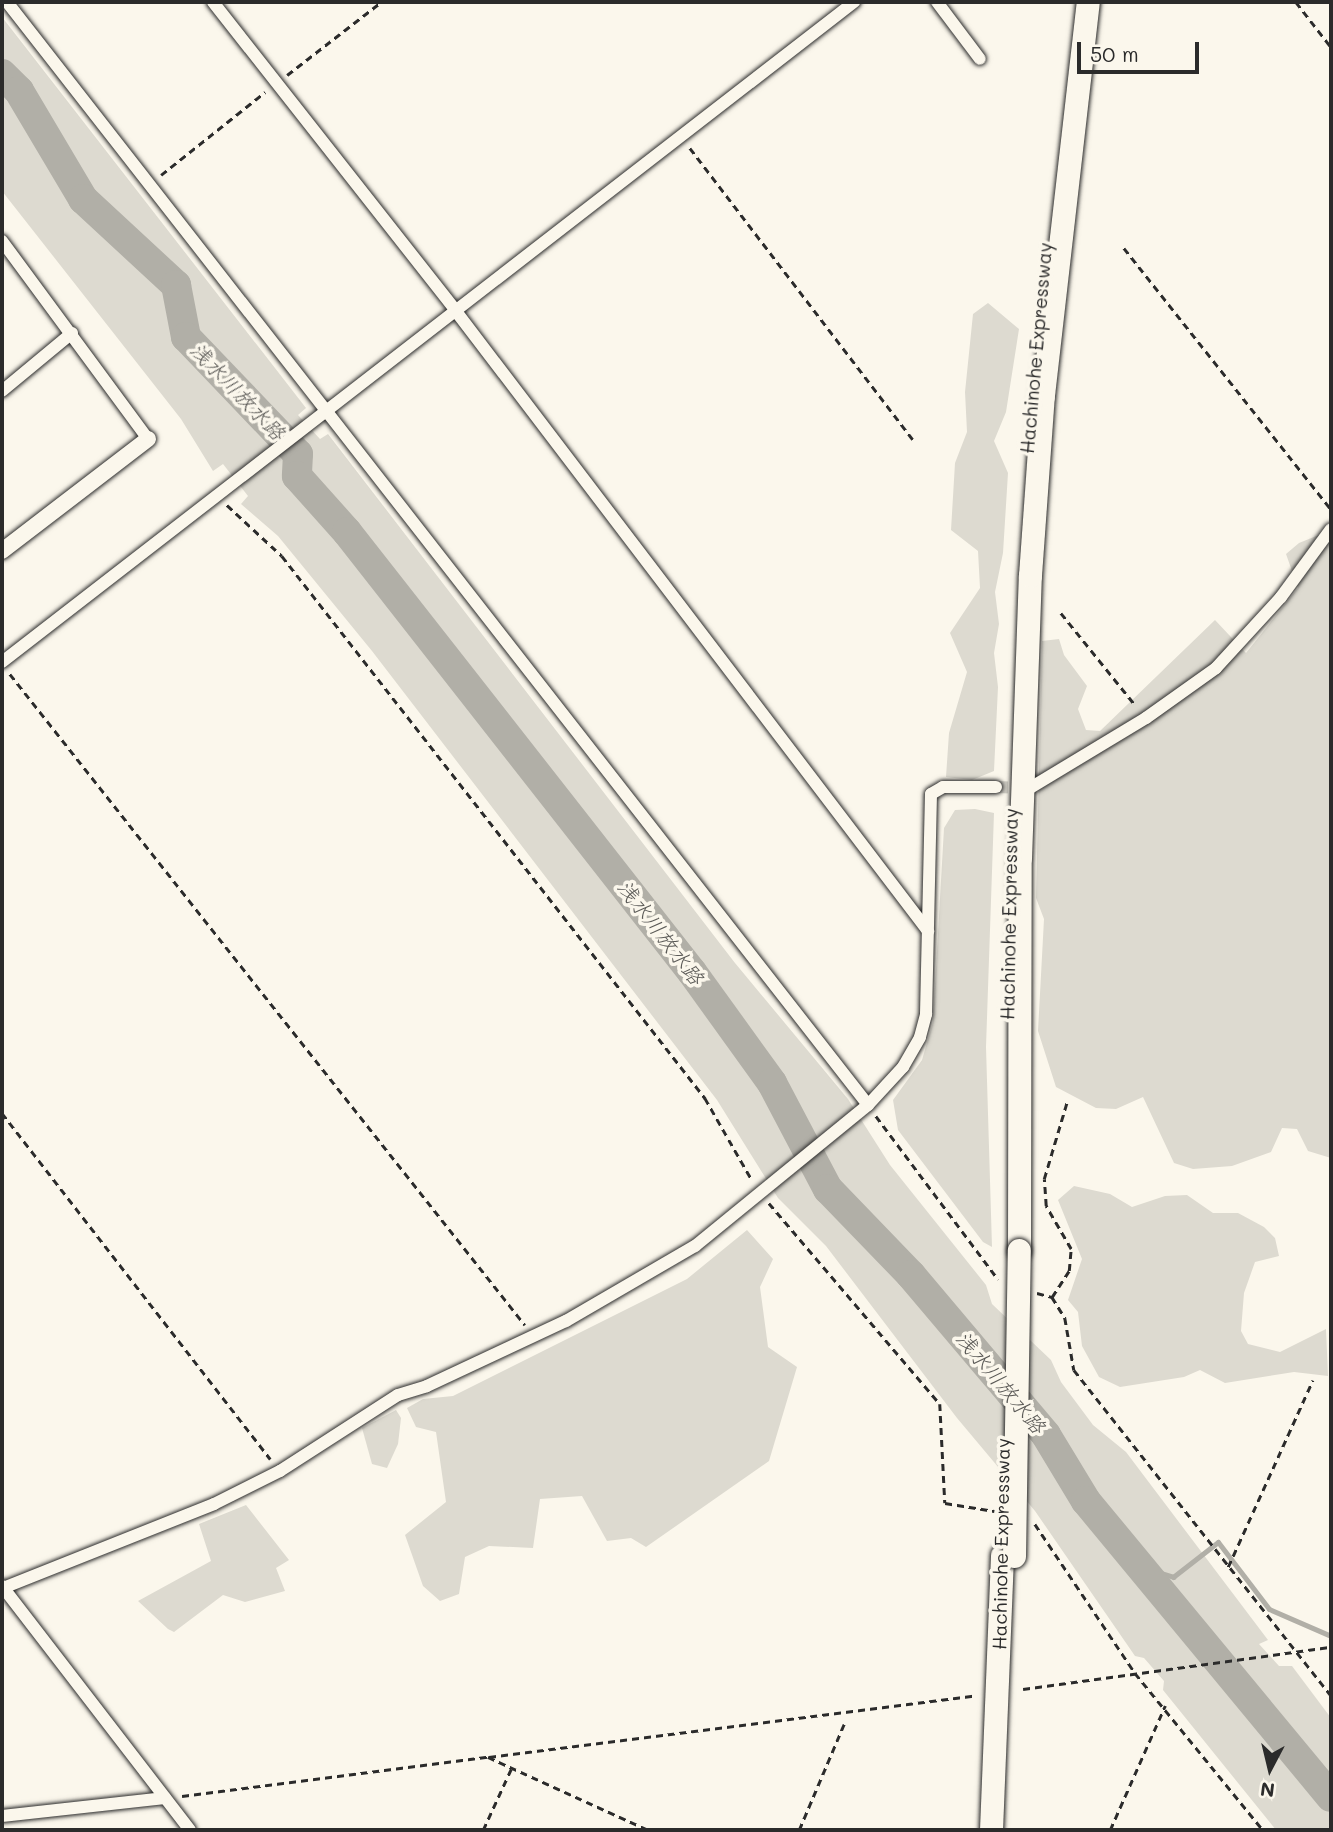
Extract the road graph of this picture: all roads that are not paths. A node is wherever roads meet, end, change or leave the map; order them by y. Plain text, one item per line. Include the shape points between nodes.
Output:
1 (7, 2) edge
2 (213, 2) edge
3 (854, 2) edge
4 (937, 2) edge
5 (1077, 2) edge
6 (1088, 2) edge
7 (980, 59) dead end
8 (2, 240) edge
9 (455, 310) junction
10 (72, 333) junction
11 (2, 391) edge
12 (323, 410) junction
13 (148, 439) joint
14 (1331, 529) edge
15 (2, 551) edge
16 (2, 663) edge
17 (996, 787) tunnel mouth
18 (1030, 788) tunnel mouth
19 (928, 931) junction
20 (868, 1105) junction
21 (1012, 1250) junction
22 (1008, 1556) junction
23 (2, 1587) edge
24 (165, 1798) junction
25 (2, 1816) edge
26 (190, 1830) edge
27 (991, 1830) edge
28 (1003, 1830) edge

1 - 12 street
2 - 9 street
3 - 9 street
4 - 7 street
5 - 21 highway, Hachinohe Expressway via 1048,228 1017,578 1009,858
6 - 21 highway, Hachinohe Expressway via 1043,395 1030,575
8 - 10 street
9 - 12 street
9 - 19 street
10 - 11 street
10 - 13 street
12 - 16 street
12 - 20 street
13 - 15 street
14 - 18 street via 1281,597 1216,668 1146,718
17 - 19 street via 943,787 931,794
19 - 20 street via 926,1014 920,1037 903,1067
20 - 23 street via 662,1269 534,1335 398,1395 280,1471 214,1504
21 - 22 highway, Hachinohe Expressway, bridge
22 - 27 highway, Hachinohe Expressway
22 - 28 highway, Hachinohe Expressway
23 - 24 street
24 - 25 street
24 - 26 street

